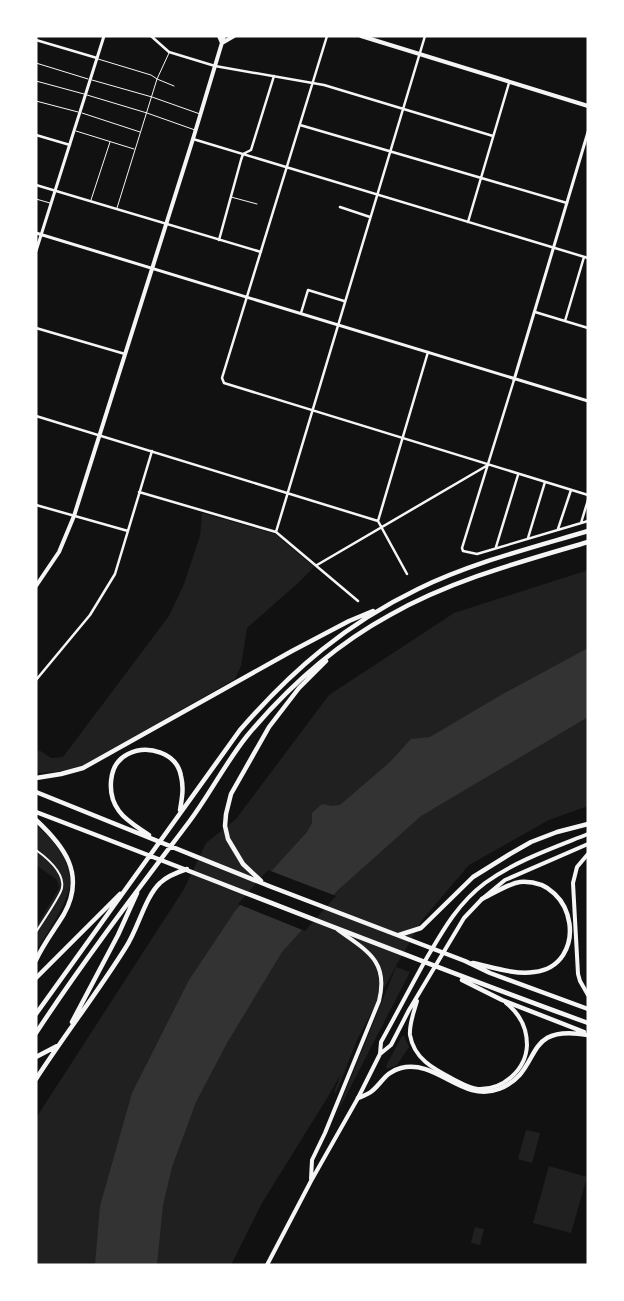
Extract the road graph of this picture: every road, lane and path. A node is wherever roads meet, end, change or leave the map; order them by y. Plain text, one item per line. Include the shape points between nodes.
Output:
1 (104, 36) edge
2 (151, 36) edge
3 (219, 36) edge
4 (224, 36) edge
5 (234, 36) edge
6 (327, 36) edge
7 (361, 36) edge
8 (426, 36) edge
9 (36, 40) edge
10 (222, 43) junction
11 (169, 52) junction
12 (420, 55) junction
13 (97, 58) junction
14 (36, 63) edge
15 (215, 66) junction
16 (274, 76) junction
17 (90, 79) junction
18 (157, 79) junction
19 (36, 81) edge
20 (312, 83) junction
21 (509, 83) junction
22 (174, 86) dead end
23 (86, 94) junction
24 (152, 97) junction
25 (36, 101) edge
26 (588, 106) edge
27 (404, 108) junction
28 (80, 113) junction
29 (147, 113) junction
30 (201, 114) junction
31 (300, 125) junction
32 (74, 130) junction
33 (196, 131) junction
34 (141, 132) junction
35 (588, 132) edge
36 (36, 135) edge
37 (493, 136) junction
38 (193, 139) junction
39 (110, 142) junction
40 (70, 145) junction
41 (135, 150) junction
42 (390, 152) junction
43 (243, 154) junction
44 (287, 167) junction
45 (481, 177) junction
46 (36, 185) edge
47 (55, 190) junction
48 (377, 195) junction
49 (230, 197) junction
50 (36, 198) edge
51 (91, 201) junction
52 (51, 203) junction
53 (567, 203) junction
54 (257, 204) dead end
55 (340, 207) dead end
56 (116, 209) junction
57 (370, 217) junction
58 (468, 222) junction
59 (166, 224) junction
60 (36, 233) edge
61 (41, 235) junction
62 (219, 240) junction
63 (554, 248) junction
64 (36, 251) edge
65 (261, 252) junction
66 (586, 257) edge
67 (152, 268) junction
68 (248, 297) junction
69 (344, 301) junction
70 (535, 312) junction
71 (301, 313) junction
72 (565, 321) junction
73 (337, 325) junction
74 (588, 327) edge
75 (36, 328) edge
76 (428, 352) junction
77 (125, 354) junction
78 (514, 380) junction
79 (588, 401) edge
80 (311, 411) junction
81 (36, 416) edge
82 (100, 435) junction
83 (402, 438) junction
84 (152, 451) junction
85 (489, 465) junction
86 (519, 474) junction
87 (545, 482) junction
88 (571, 490) junction
89 (139, 492) junction
90 (287, 493) junction
91 (588, 495) edge
92 (588, 500) edge
93 (36, 505) edge
94 (74, 516) junction
95 (378, 521) junction
96 (588, 521) edge
97 (581, 524) junction
98 (382, 527) junction
99 (558, 530) junction
100 (128, 531) junction
101 (588, 531) edge
102 (276, 532) junction
103 (528, 538) junction
104 (588, 542) edge
105 (496, 547) junction
106 (317, 566) junction
107 (407, 574) dead end
108 (36, 586) edge
109 (358, 601) dead end
110 (383, 607) junction
111 (337, 650) junction
112 (36, 680) edge
113 (39, 777) edge
114 (36, 792) edge
115 (36, 812) edge
116 (180, 812) junction
117 (36, 820) edge
118 (588, 824) edge
119 (588, 834) edge
120 (159, 841) junction
121 (588, 844) edge
122 (36, 850) edge
123 (588, 854) edge
124 (187, 869) junction
125 (132, 882) junction
126 (140, 885) junction
127 (268, 886) junction
128 (482, 899) junction
129 (338, 930) junction
130 (36, 932) edge
131 (398, 935) junction
132 (37, 956) edge
133 (465, 961) junction
134 (450, 973) junction
135 (36, 978) edge
136 (588, 995) edge
137 (418, 996) junction
138 (502, 1000) junction
139 (588, 1009) edge
140 (36, 1014) edge
141 (588, 1023) edge
142 (66, 1032) junction
143 (36, 1033) edge
144 (588, 1034) edge
145 (58, 1045) junction
146 (380, 1054) junction
147 (36, 1057) edge
148 (36, 1080) edge
149 (358, 1098) junction
150 (311, 1181) junction
151 (267, 1265) edge

1 - 13 street
2 - 11 street
3 - 10 main road
4 - 10 main road
5 - 10 main road
6 - 20 street
7 - 12 main road
8 - 12 street
9 - 13 street
10 - 15 main road
11 - 15 street
11 - 18 lane
12 - 21 main road
12 - 27 street
13 - 17 street
13 - 18 lane
14 - 17 lane
15 - 16 street
15 - 30 main road
16 - 20 street
16 - 43 street via 251,150
17 - 23 street
17 - 24 lane
18 - 22 lane
18 - 24 lane
19 - 23 lane
20 - 27 street
20 - 31 street
21 - 26 main road
21 - 37 street
23 - 28 street
23 - 29 lane
24 - 29 lane
24 - 30 lane
25 - 28 lane
27 - 37 street
27 - 42 street
28 - 32 street
28 - 34 lane
29 - 33 lane
29 - 34 lane
30 - 33 main road
31 - 42 street
31 - 44 street
32 - 39 lane
32 - 40 street
33 - 38 main road
34 - 41 lane
35 - 53 street
36 - 40 street
37 - 45 street
38 - 43 street
38 - 59 main road
39 - 41 lane
39 - 51 lane
40 - 47 street
41 - 56 lane
42 - 45 street
42 - 48 street
43 - 44 street
43 - 49 street
44 - 48 street
44 - 65 street
45 - 53 street
45 - 58 street
46 - 47 street
47 - 51 street
47 - 52 street
48 - 57 street
48 - 58 street
49 - 54 lane
49 - 62 street
50 - 52 lane
51 - 56 street
52 - 61 street
53 - 63 street
55 - 57 street
56 - 59 street
57 - 69 street
58 - 63 street
59 - 62 street
59 - 67 main road
60 - 61 street
61 - 64 street
61 - 67 street
62 - 65 street
63 - 66 street
63 - 70 street
65 - 68 street
66 - 72 street
67 - 68 street
67 - 77 main road
68 - 71 street
68 - 80 street via 222,378 224,383
69 - 71 street via 308,290
69 - 73 street
70 - 72 street
70 - 78 street
71 - 73 street
72 - 74 street
73 - 76 street
73 - 80 street
75 - 77 street
76 - 78 street
76 - 83 street
77 - 82 main road
78 - 79 street
78 - 85 street
80 - 83 street
80 - 90 street
81 - 82 street
82 - 84 street
82 - 94 main road
83 - 85 street
83 - 95 street
84 - 89 street
84 - 90 street
85 - 86 street
85 - 98 street
85 - 105 street via 462,548 477,554
86 - 87 street
86 - 105 street
87 - 88 street
87 - 103 street
88 - 91 street
88 - 99 street
89 - 100 street
89 - 102 street
90 - 95 street
90 - 102 street
92 - 97 street
93 - 94 street
94 - 100 street
94 - 108 main road via 59,552
95 - 98 street
96 - 97 street
97 - 99 street
98 - 106 street
98 - 107 street
99 - 103 street
100 - 112 street via 115,574 90,615
101 - 110 main road via 460,572
102 - 106 street
103 - 105 street
104 - 111 main road via 427,595 388,615
106 - 109 street
110 - 113 main road via 292,651 83,768
110 - 116 main road via 338,636 269,697 240,730
111 - 126 main road via 312,669 246,737 190,820
111 - 127 main road via 299,688 269,728 231,794 225,826 228,839 235,853
114 - 120 main road
115 - 124 main road
116 - 120 main road via 181,773 171,758 145,750 128,754 119,761 113,771 111,786 119,811
116 - 125 main road
117 - 132 main road via 69,858 73,878 72,896 65,912
118 - 131 main road via 531,842 492,864 457,891 421,928
119 - 146 main road via 501,873 476,890 455,912 381,1042
120 - 127 main road
121 - 128 main road via 505,880
122 - 130 street via 62,878 62,888
123 - 136 main road via 577,867 573,883 578,974
124 - 129 main road
124 - 142 main road via 168,877 154,891 128,945
125 - 135 main road
125 - 140 main road
126 - 142 main road via 118,935
126 - 143 main road
127 - 131 main road
128 - 133 main road via 518,882 536,882 550,890 561,899 568,914 570,933 567,948 558,961 545,970 534,972
128 - 137 main road via 457,928
129 - 134 main road
129 - 150 main road via 374,960 382,976 381,991 312,1160
131 - 133 main road
133 - 139 main road
134 - 138 main road
134 - 141 main road
137 - 138 main road via 410,1027 417,1052 426,1064 478,1089 508,1080 519,1070 525,1056 527,1036 524,1024
137 - 146 main road via 391,1045
138 - 144 main road
142 - 145 main road
144 - 149 main road via 568,1032 547,1037 538,1045 520,1076 494,1090 474,1092 426,1070 409,1067 391,1072 372,1092
145 - 147 main road
145 - 148 main road
146 - 149 main road
149 - 150 main road
150 - 151 main road

